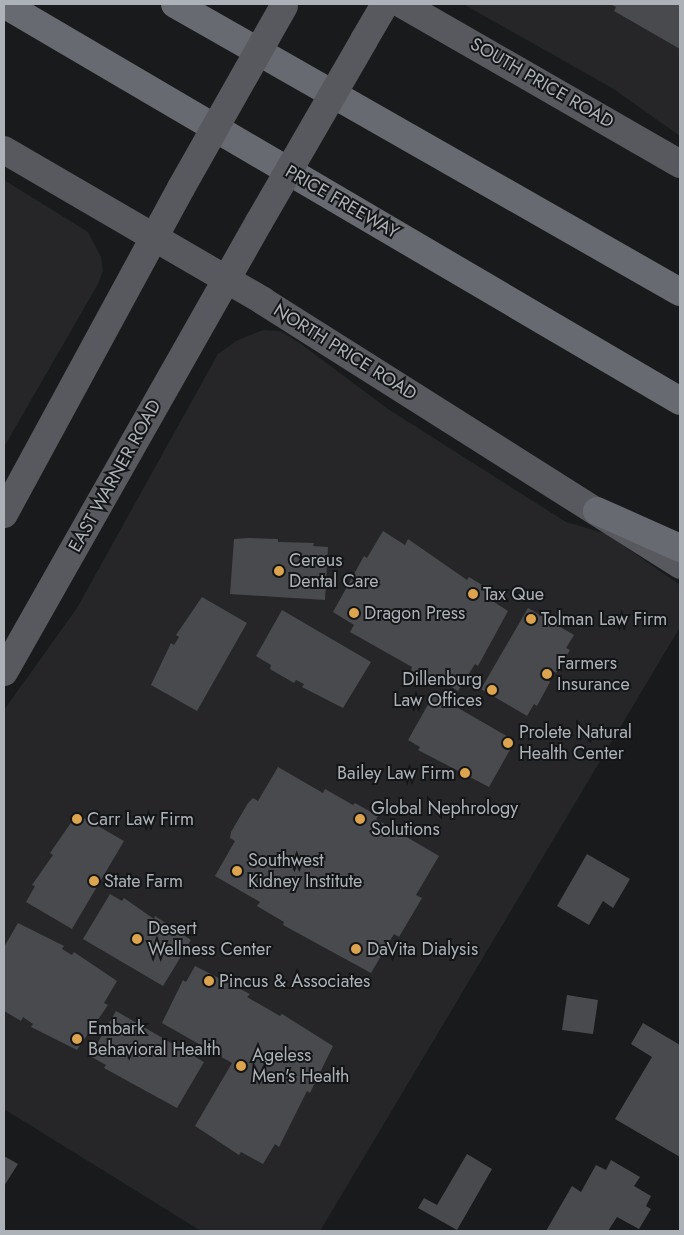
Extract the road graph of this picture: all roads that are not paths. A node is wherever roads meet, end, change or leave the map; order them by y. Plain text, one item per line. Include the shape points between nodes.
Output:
1 (4, 4) edge
2 (175, 4) edge
3 (285, 4) edge
4 (385, 4) edge
5 (402, 4) edge
6 (4, 150) edge
7 (680, 164) edge
8 (154, 237) junction
9 (225, 280) junction
10 (680, 292) edge
11 (680, 401) edge
12 (597, 511) junction
13 (4, 514) edge
14 (680, 548) edge
15 (680, 565) edge
16 (4, 672) edge

1 - 11 highway, PRICE FREEWAY
2 - 10 highway
3 - 8 main road, bridge
4 - 9 main road, EAST WARNER ROAD, bridge
5 - 7 main road, SOUTH PRICE ROAD
6 - 8 main road, NORTH PRICE ROAD
8 - 9 main road, NORTH PRICE ROAD
8 - 13 main road
9 - 12 main road, NORTH PRICE ROAD
9 - 16 main road, EAST WARNER ROAD
12 - 14 highway
12 - 15 main road, NORTH PRICE ROAD

